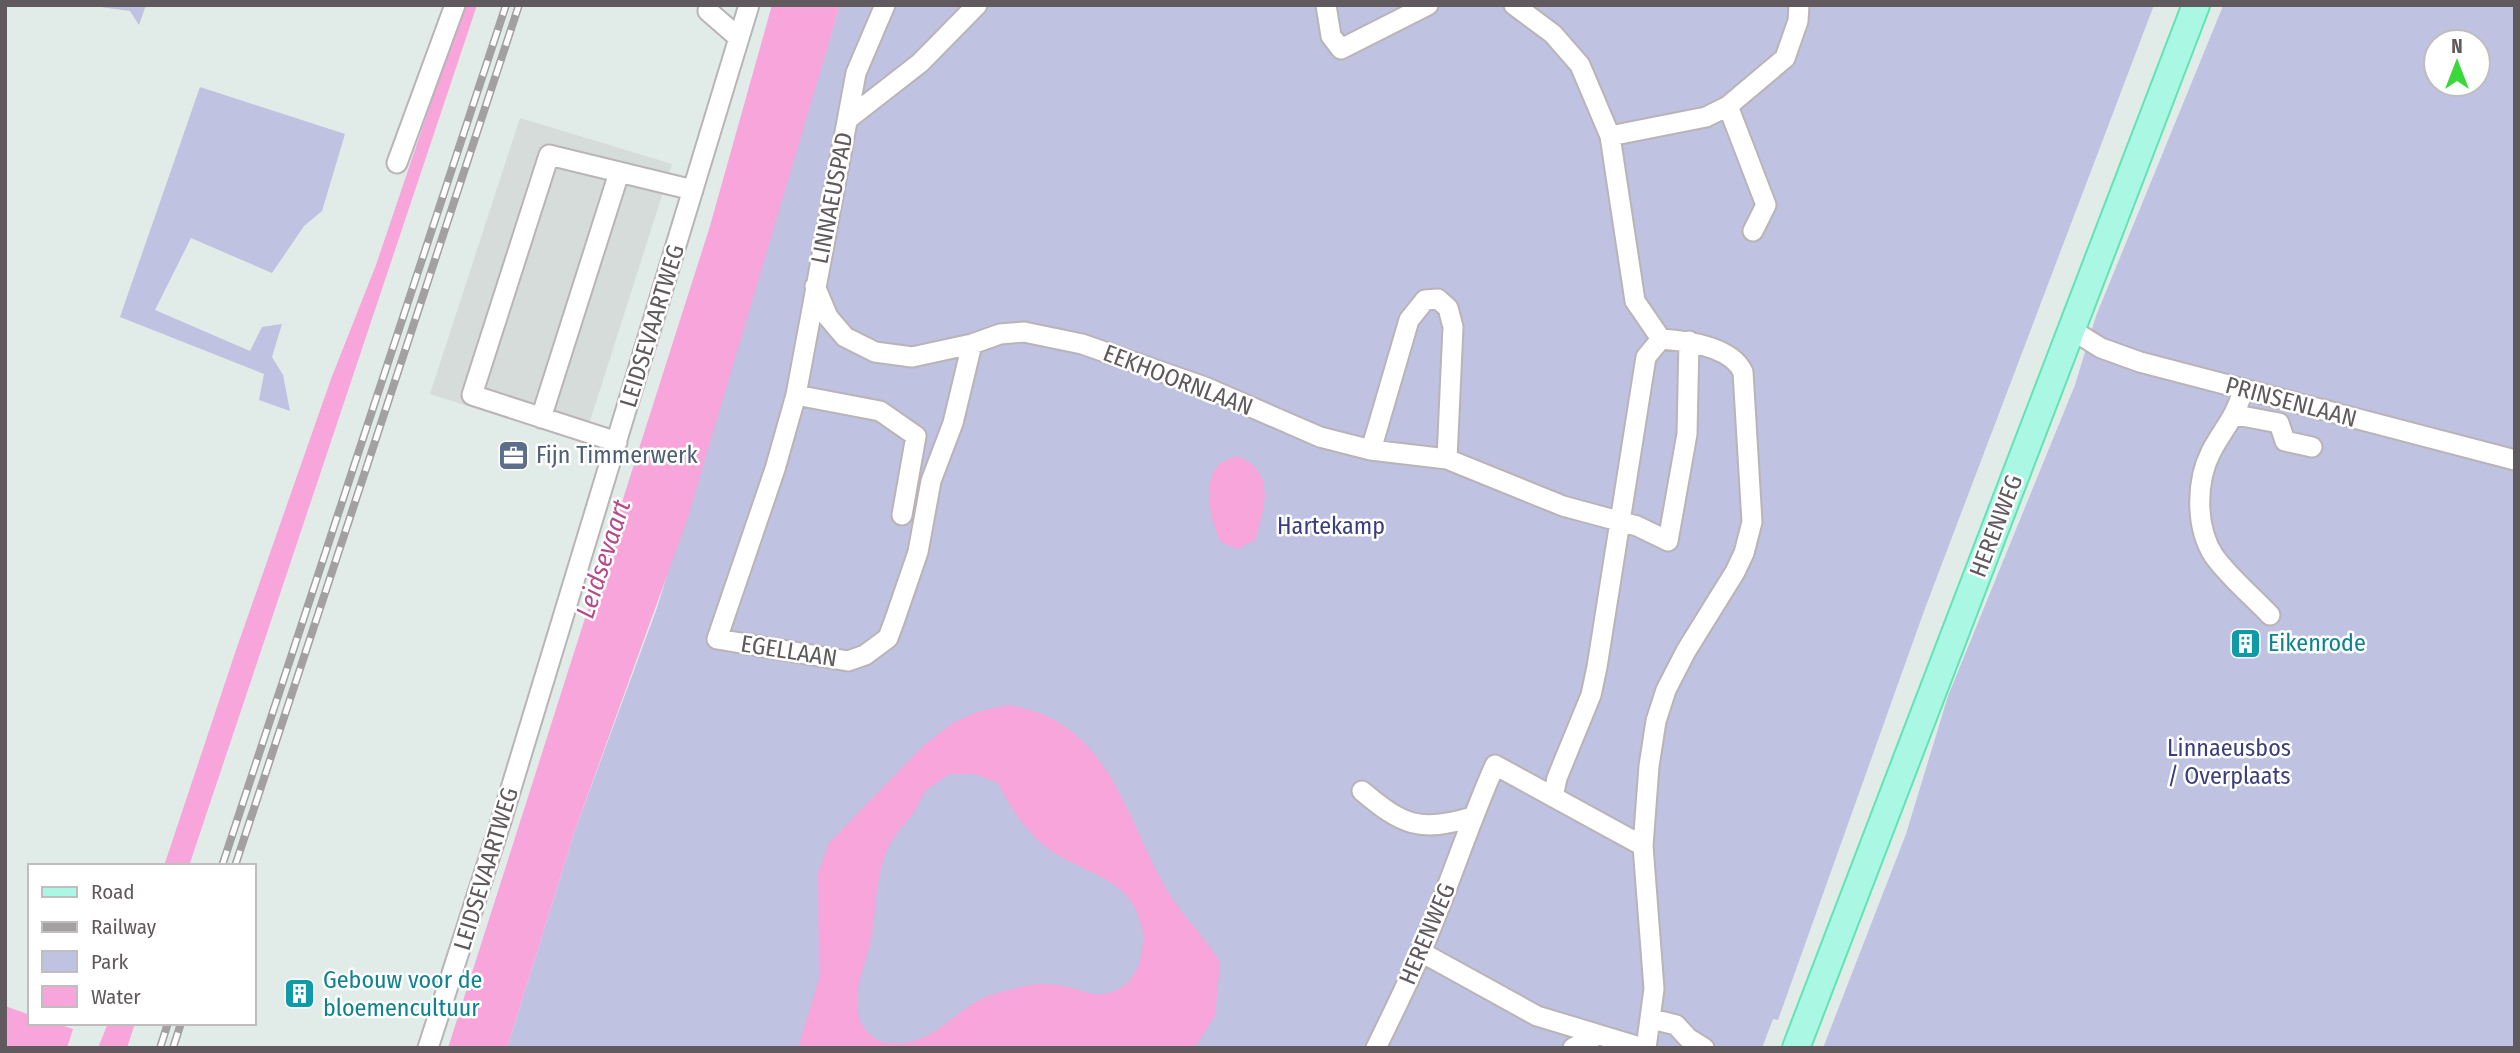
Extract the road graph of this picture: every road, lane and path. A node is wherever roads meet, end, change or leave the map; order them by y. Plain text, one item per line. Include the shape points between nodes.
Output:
1 (455, 5) edge
2 (709, 5) edge
3 (749, 5) edge
4 (885, 5) edge
5 (977, 5) edge
6 (1326, 5) edge
7 (1428, 5) edge
8 (1514, 5) edge
9 (1799, 5) edge
10 (2196, 5) edge
11 (739, 38) junction
12 (1728, 106) junction
13 (848, 119) junction
14 (1610, 136) junction
15 (397, 163) dead end
16 (619, 173) junction
17 (693, 190) junction
18 (1753, 231) dead end
19 (815, 286) junction
20 (2072, 330) junction
21 (1661, 339) junction
22 (1689, 341) junction
23 (972, 344) junction
24 (2243, 390) junction
25 (796, 395) junction
26 (2236, 415) junction
27 (541, 418) junction
28 (617, 442) junction
29 (2312, 447) dead end
30 (1371, 450) junction
31 (1447, 459) junction
32 (2515, 460) edge
33 (902, 515) dead end
34 (1620, 521) junction
35 (2270, 615) dead end
36 (1362, 792) dead end
37 (1553, 797) junction
38 (1472, 817) junction
39 (1643, 846) junction
40 (1421, 952) junction
41 (1652, 1019) junction
42 (1598, 1035) junction
43 (428, 1048) edge
44 (1376, 1048) edge
45 (1573, 1048) edge
46 (1644, 1048) edge
47 (1704, 1048) edge
48 (1796, 1048) edge

1 - 15 street
2 - 11 street via 708,11
3 - 11 street, LEIDSEVAARTWEG
4 - 13 street, LINNAEUSPAD via 856,73
5 - 13 street via 920,63
6 - 7 street via 1331,36 1341,49
8 - 14 street via 1553,34 1580,65
9 - 12 street via 1785,58
10 - 20 main road, HERENWEG
11 - 17 street, LEIDSEVAARTWEG
12 - 14 street via 1706,117
12 - 18 street via 1766,205
13 - 19 street, LINNAEUSPAD
14 - 21 street via 1635,301
16 - 17 street
16 - 27 street
16 - 27 street via 549,155 472,395
17 - 28 street, LEIDSEVAARTWEG
19 - 23 street, EEKHOORNLAAN via 828,317 845,337 875,352 912,357
19 - 25 street, LINNAEUSPAD
20 - 24 street, PRINSENLAAN via 2101,348 2140,362
20 - 48 main road, HERENWEG
21 - 22 street
21 - 34 street via 1646,357
22 - 34 street, EEKHOORNLAAN via 1687,434 1668,541
22 - 39 street via 1738,361 1742,372 1752,523 1735,572 1666,690 1649,766
23 - 25 street, EGELLAAN via 954,423 931,481 918,552 888,639 848,661 717,639
23 - 30 street, EEKHOORNLAAN via 1024,331 1082,344 1205,387 1320,437
24 - 26 street
24 - 32 street, PRINSENLAAN
25 - 33 street via 880,411 916,436
26 - 29 street via 2279,423 2285,441
26 - 35 street via 2202,473 2203,524 2213,555
27 - 28 street
28 - 43 street, LEIDSEVAARTWEG
30 - 31 street, EEKHOORNLAAN
30 - 31 street via 1409,320 1425,300 1438,299 1448,308 1453,327
31 - 34 street, EEKHOORNLAAN via 1563,506
34 - 37 street via 1591,695
36 - 38 street via 1394,818 1423,827
37 - 38 street via 1495,765
37 - 39 street
38 - 40 street, HERENWEG
39 - 41 street via 1654,989
40 - 42 street via 1537,1016
40 - 44 street, HERENWEG
41 - 46 street
41 - 47 street via 1676,1025
42 - 45 street
42 - 46 street

